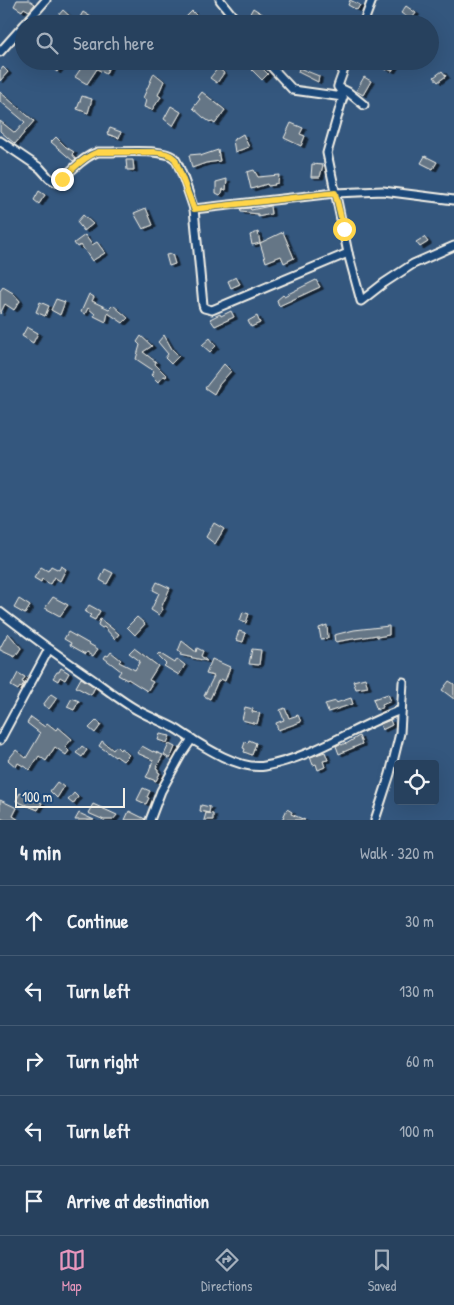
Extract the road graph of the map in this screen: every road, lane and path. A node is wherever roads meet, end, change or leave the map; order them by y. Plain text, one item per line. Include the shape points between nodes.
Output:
1 (46, 0) edge
2 (220, 0) edge
3 (372, 0) edge
4 (33, 15) edge
5 (232, 15) edge
6 (366, 15) edge
7 (15, 35) edge
8 (0, 52) edge
9 (274, 70) edge
10 (344, 70) edge
11 (338, 86) junction
12 (343, 97) junction
13 (364, 105) dead end
14 (0, 141) edge
15 (335, 193) junction
16 (454, 200) edge
17 (194, 209) junction
18 (454, 246) edge
19 (348, 253) junction
20 (0, 612) edge
21 (49, 649) junction
22 (403, 682) dead end
23 (401, 710) junction
24 (192, 739) junction
25 (0, 740) edge
26 (150, 820) edge
27 (375, 820) edge

1 - 4 street
2 - 5 street
3 - 6 street
7 - 8 street
9 - 12 street via 293,90
10 - 11 street
11 - 12 street
11 - 13 street
12 - 15 street via 327,153
14 - 17 street via 56,182 98,152 167,154 175,159
15 - 16 street via 384,191
15 - 17 street
15 - 19 street
17 - 19 street via 203,305 208,310
18 - 19 street via 413,264 361,301
20 - 21 street
21 - 24 street via 133,708
21 - 25 street
22 - 23 street
23 - 24 street via 294,758 264,767 235,762
23 - 27 street via 400,733
24 - 26 street via 161,791

